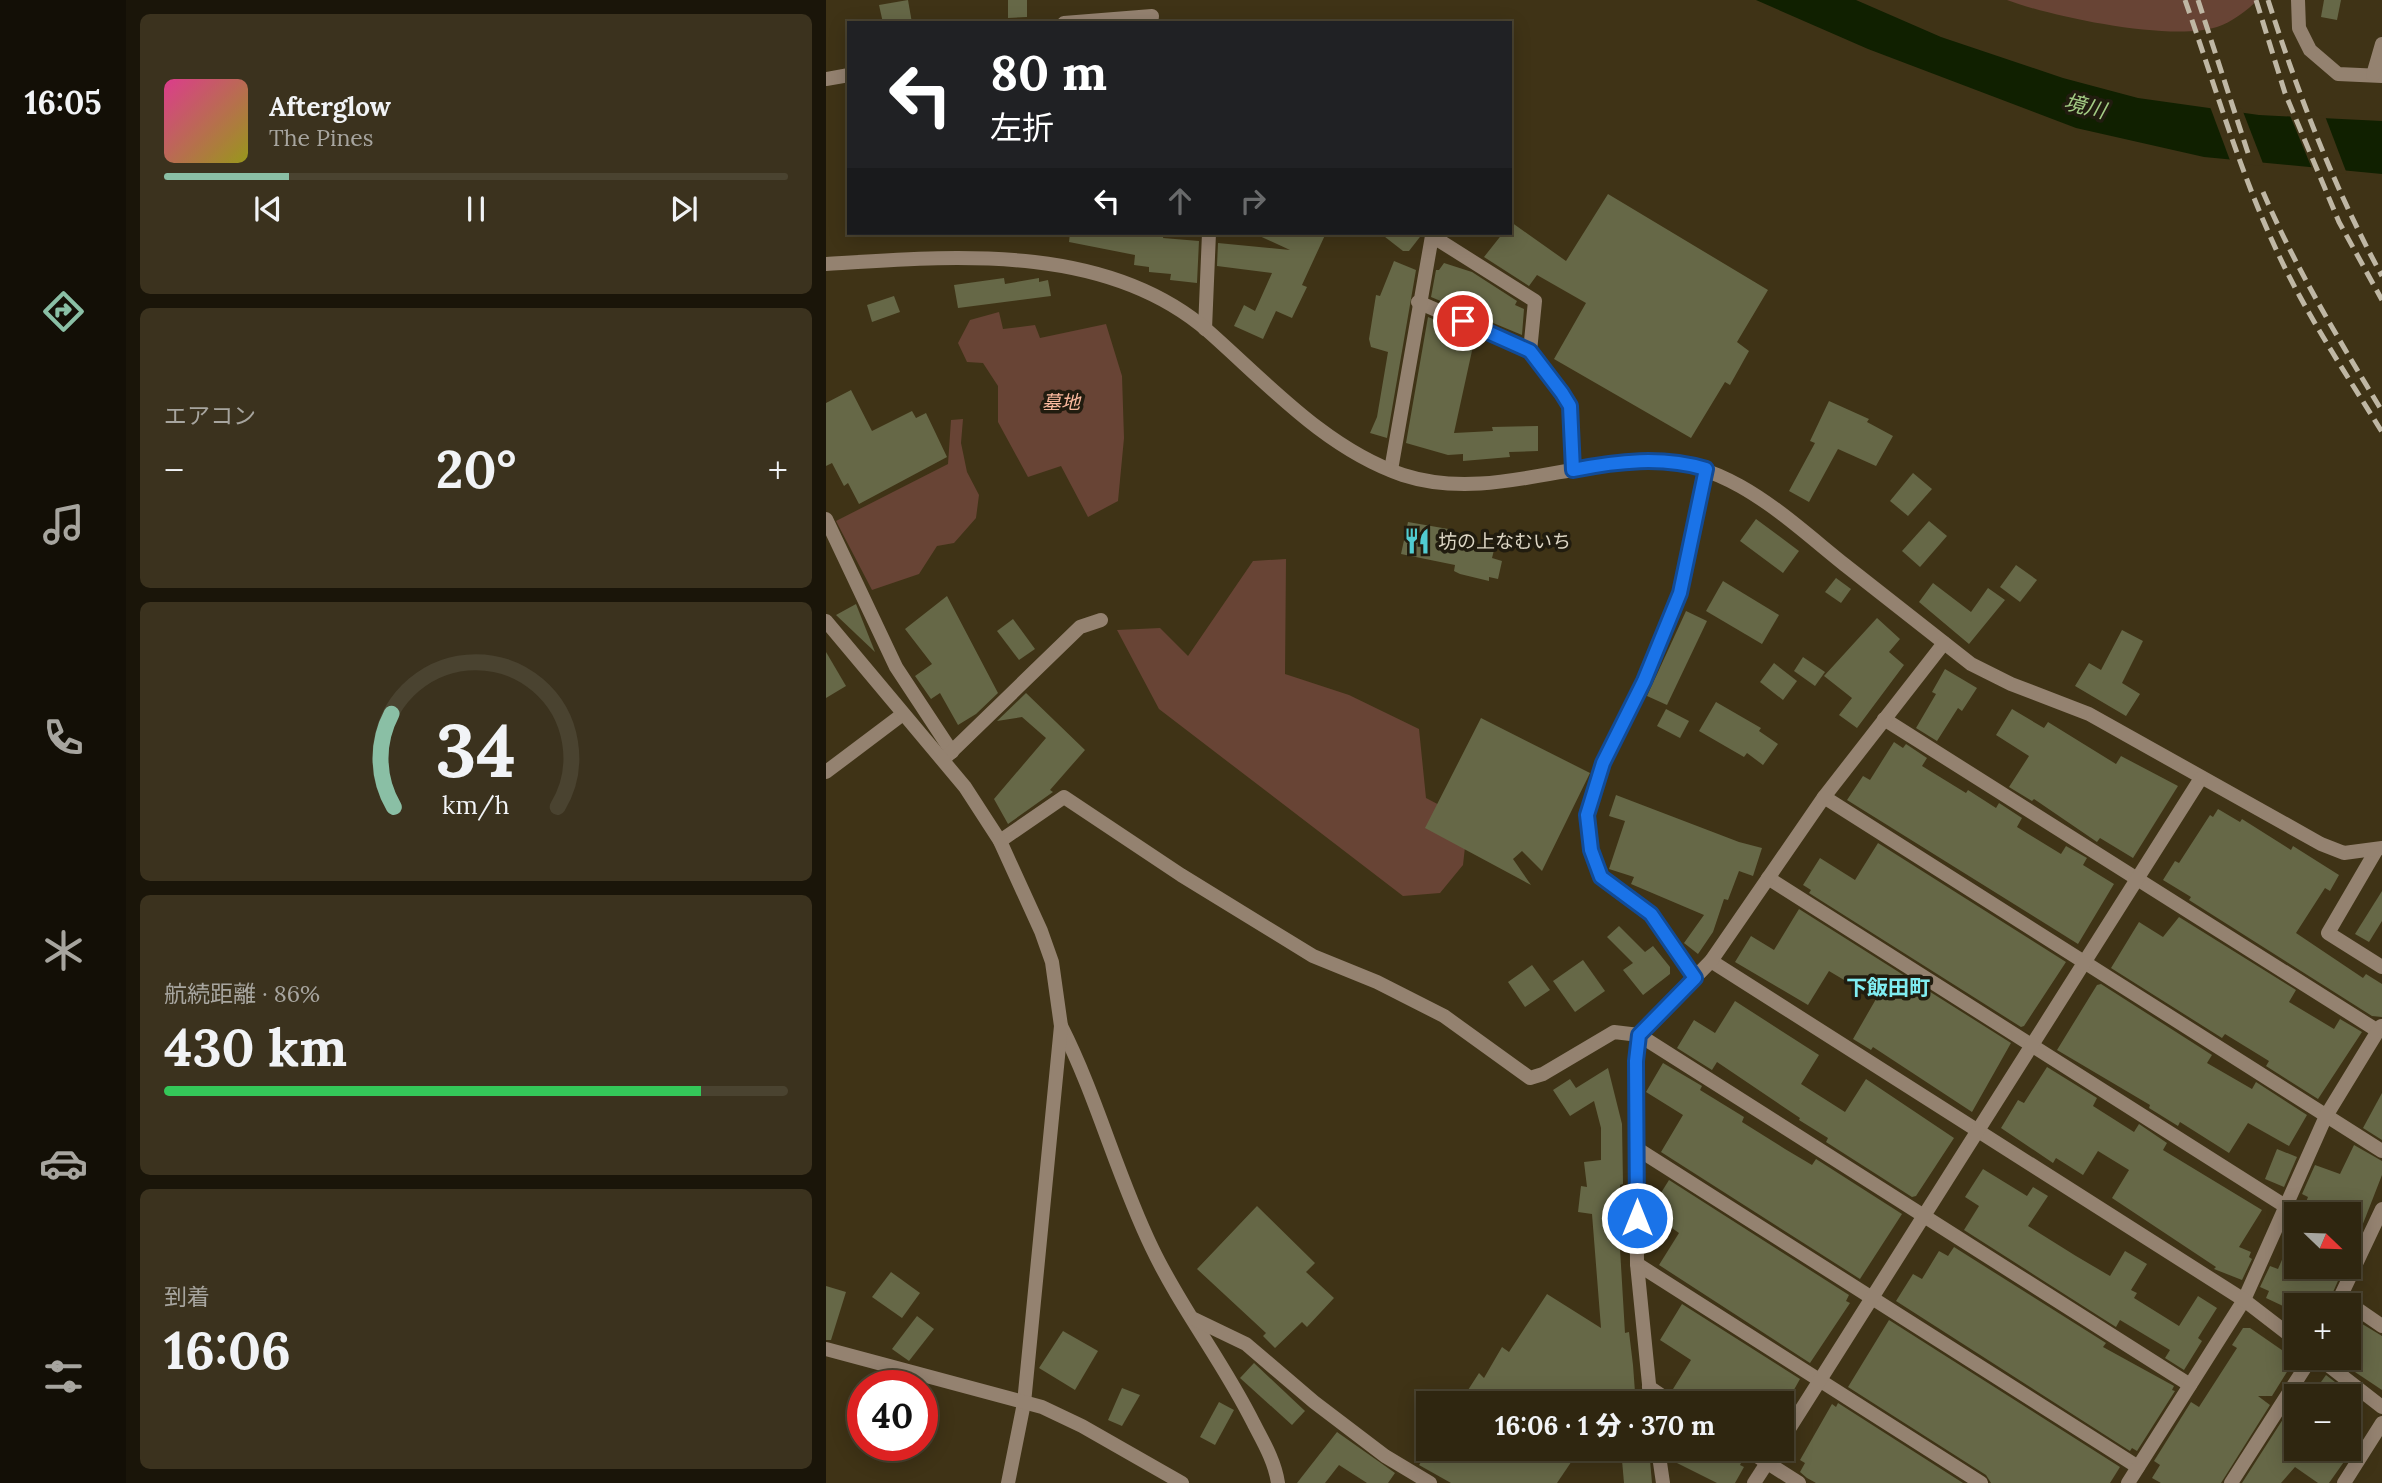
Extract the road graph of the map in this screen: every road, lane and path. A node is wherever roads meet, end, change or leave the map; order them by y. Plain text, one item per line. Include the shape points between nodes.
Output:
1 (2298, 0) edge
2 (1089, 21) edge
3 (1151, 21) edge
4 (2382, 44) edge
5 (847, 75) edge
6 (2377, 76) edge
7 (826, 79) edge
8 (1209, 235) edge
9 (826, 264) edge
10 (1418, 302) junction
11 (1205, 329) junction
12 (1530, 351) junction
13 (1706, 469) junction
14 (1391, 470) junction
15 (1573, 470) junction
16 (826, 519) edge
17 (1101, 620) dead end
18 (826, 621) edge
19 (1944, 643) junction
20 (903, 714) junction
21 (1884, 719) junction
22 (947, 757) junction
23 (826, 772) edge
24 (2201, 778) junction
25 (1824, 797) junction
26 (1000, 841) junction
27 (2379, 849) edge
28 (1768, 878) junction
29 (2137, 879) junction
30 (1711, 961) junction
31 (2085, 962) junction
32 (2382, 967) edge
33 (1695, 978) junction
34 (1061, 1026) junction
35 (2380, 1028) edge
36 (1639, 1035) junction
37 (2031, 1045) junction
38 (2326, 1116) junction
39 (1978, 1130) junction
40 (1636, 1148) junction
41 (2382, 1151) edge
42 (2287, 1202) edge
43 (2284, 1205) edge
44 (2284, 1208) edge
45 (2382, 1209) edge
46 (1924, 1216) junction
47 (1637, 1264) junction
48 (2342, 1293) edge
49 (1872, 1298) junction
50 (2244, 1300) junction
51 (2361, 1314) edge
52 (1193, 1318) junction
53 (2382, 1326) edge
54 (2284, 1331) edge
55 (826, 1349) edge
56 (2303, 1370) edge
57 (2334, 1370) edge
58 (1819, 1380) junction
59 (2190, 1385) junction
60 (1649, 1387) junction
61 (1649, 1391) edge
62 (1655, 1391) edge
63 (1024, 1403) junction
64 (2382, 1407) edge
65 (1794, 1421) edge
66 (2382, 1423) edge
67 (1660, 1461) edge
68 (1764, 1461) edge
69 (1767, 1463) junction
70 (2138, 1467) junction
71 (1008, 1483) edge
72 (1182, 1483) edge
73 (1278, 1483) edge
74 (1430, 1483) edge
75 (1663, 1483) edge
76 (1754, 1483) edge
77 (1799, 1483) edge
78 (1981, 1483) edge
79 (2128, 1483) edge
80 (2231, 1483) edge
81 (2344, 1483) edge

1 - 6 street via 2298,28 2310,50 2338,74
2 - 3 street via 1152,16
4 - 6 street
5 - 7 street
8 - 11 street
9 - 11 street via 1016,260 1087,268 1156,296
10 - 12 street
10 - 12 street via 1432,236 1535,301
10 - 14 street
11 - 14 street via 1314,425 1372,463
12 - 15 street via 1570,406
13 - 15 street via 1683,462 1646,460
13 - 19 street via 1751,491
13 - 33 street via 1680,593 1644,681 1603,763 1587,815 1591,850 1601,877 1651,914
14 - 15 street via 1466,484
16 - 22 street via 896,667
17 - 22 street via 1080,627
18 - 20 street
19 - 21 street
19 - 24 street via 1971,664 2090,714
20 - 22 street
20 - 23 street
21 - 25 street
21 - 29 street
22 - 26 street
24 - 27 street via 2321,844 2344,853
24 - 29 street
25 - 28 street
25 - 31 street
26 - 34 street via 1052,962
26 - 36 street via 1064,797 1313,956 1444,1016 1530,1078 1614,1032
27 - 32 street via 2328,933
28 - 30 street
28 - 37 street
29 - 31 street
29 - 35 street
30 - 33 street
30 - 39 street
31 - 37 street
31 - 38 street
33 - 36 street
34 - 52 street via 1148,1240
34 - 63 street
35 - 38 street
36 - 40 street
36 - 46 street
37 - 39 street
37 - 43 street
38 - 41 street
38 - 42 street
39 - 46 street
39 - 50 street
40 - 47 street
40 - 49 street
44 - 50 street
45 - 48 street
46 - 49 street
46 - 59 street
47 - 58 street
47 - 60 street
49 - 58 street
49 - 70 street
50 - 54 street
50 - 59 street
51 - 53 street
52 - 73 street via 1242,1399 1276,1467
52 - 74 street via 1246,1344 1385,1456
55 - 63 street
56 - 80 street
57 - 64 street
58 - 65 street
58 - 78 street
59 - 70 street
60 - 61 street
60 - 62 street
63 - 71 street
63 - 72 street via 1082,1426
66 - 81 street
67 - 75 street
68 - 69 street
69 - 76 street
69 - 77 street
70 - 79 street

